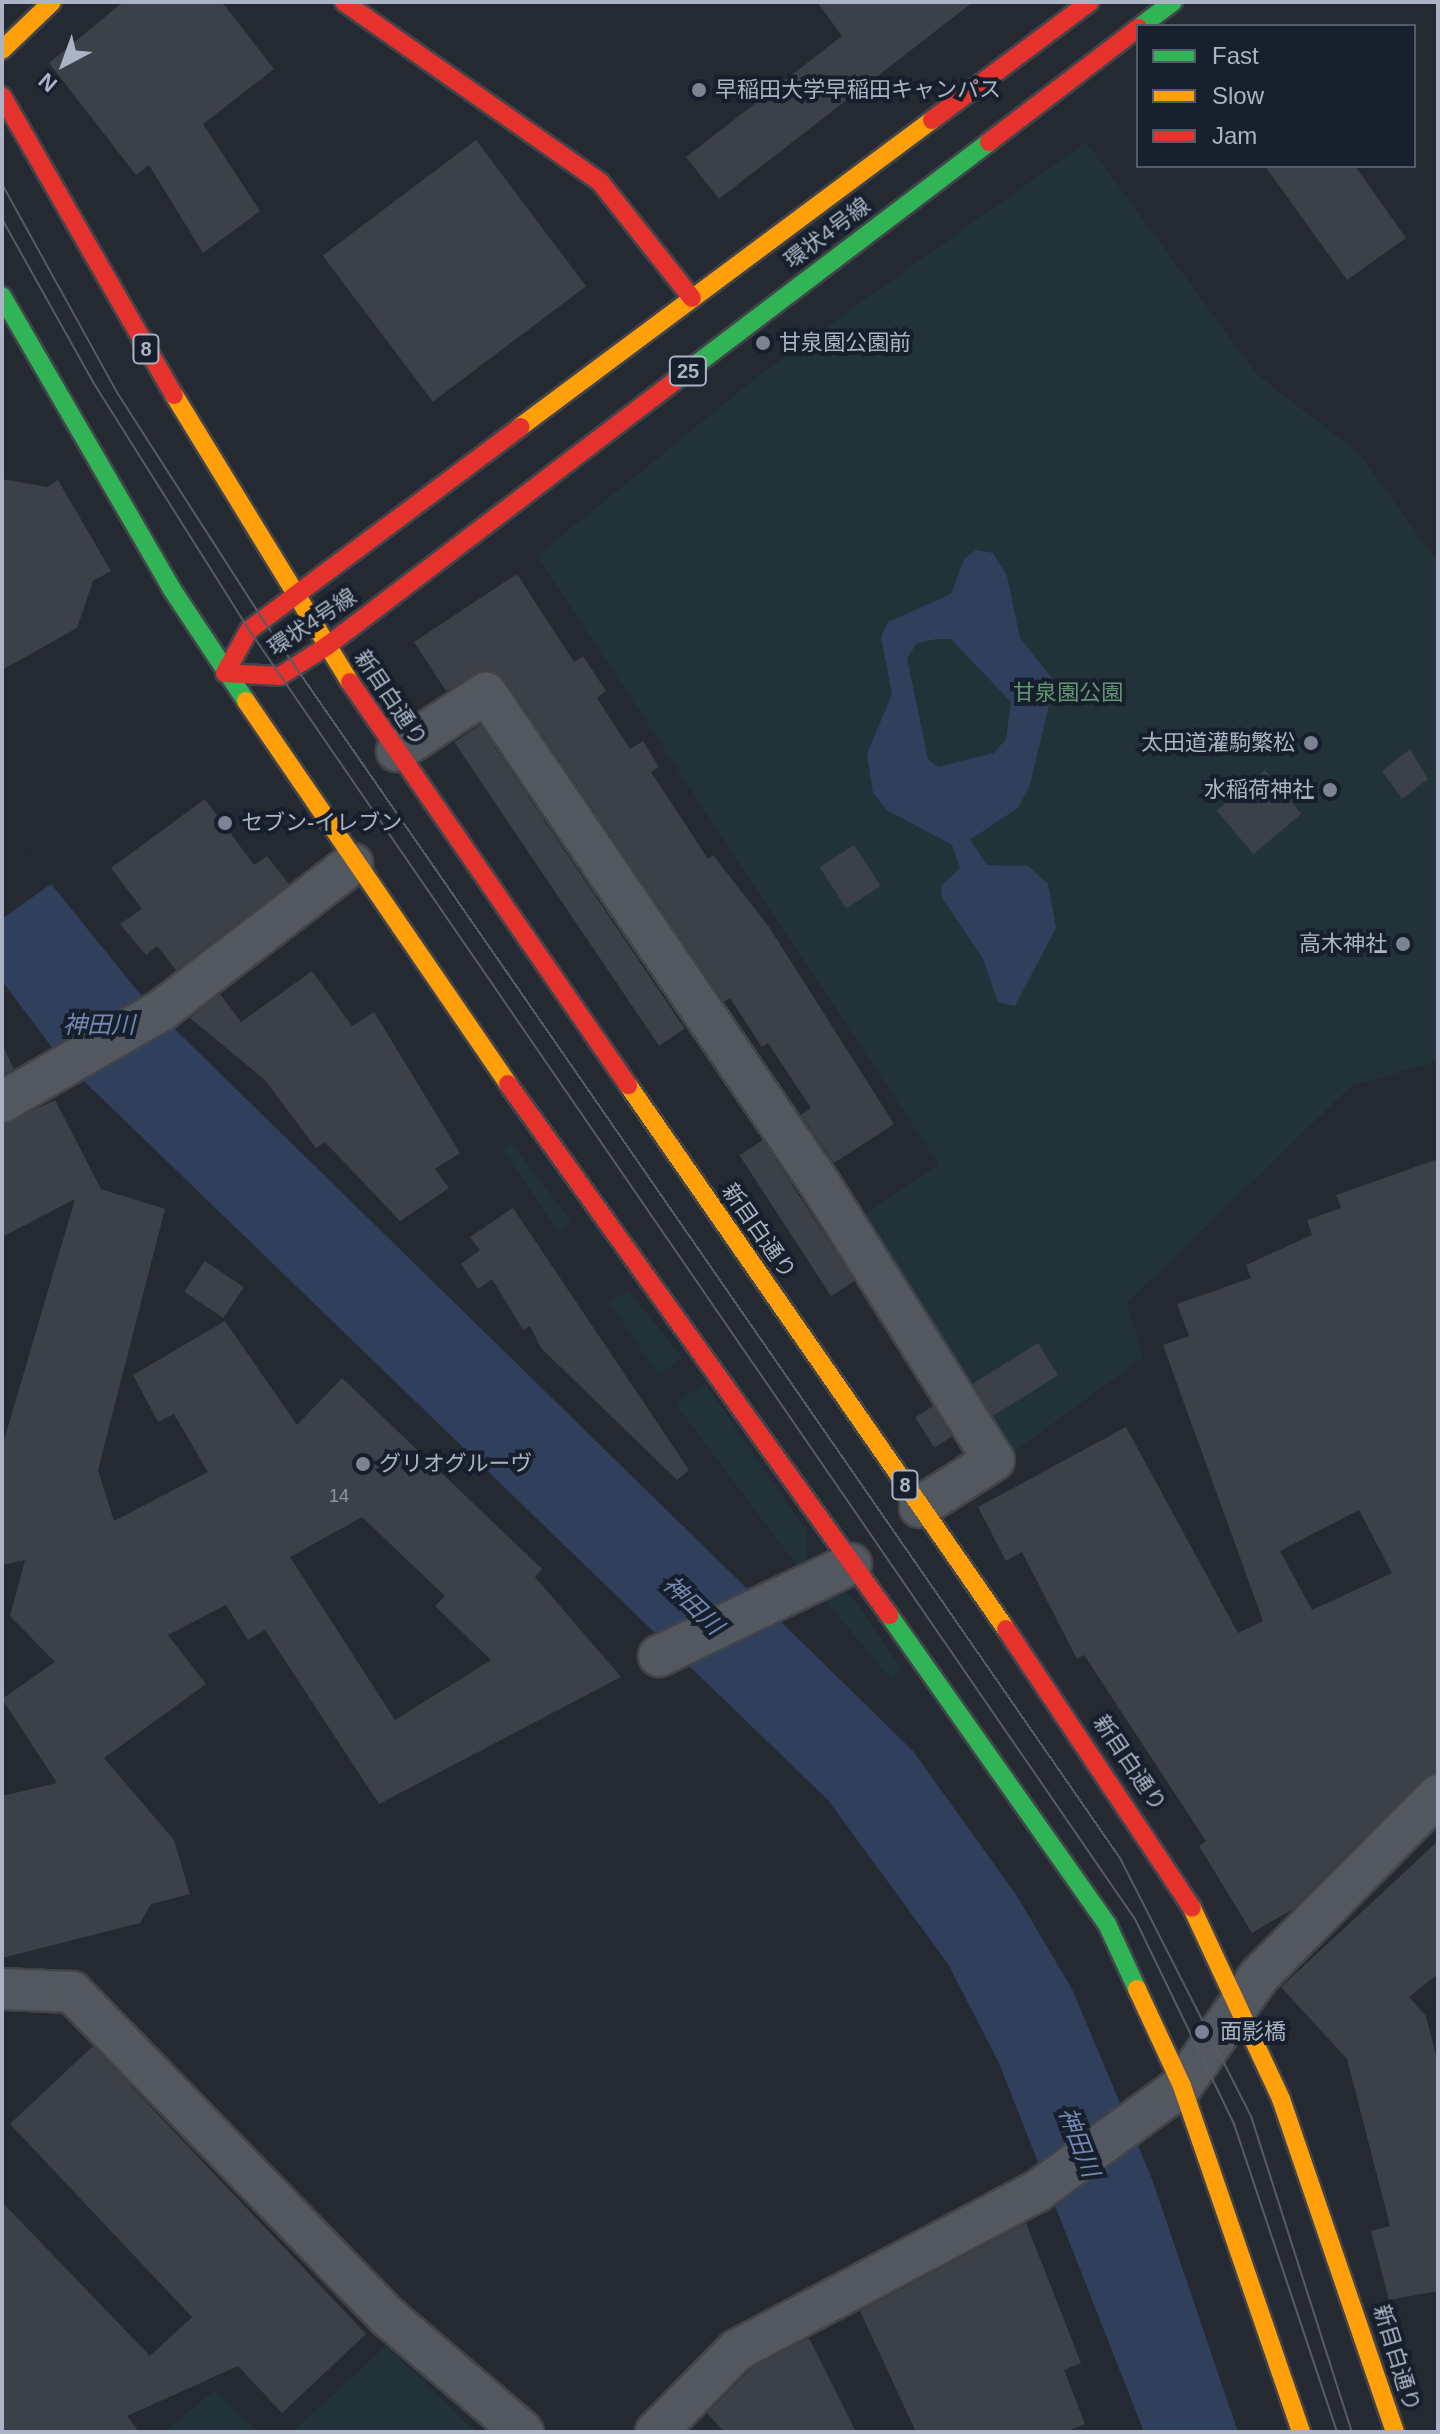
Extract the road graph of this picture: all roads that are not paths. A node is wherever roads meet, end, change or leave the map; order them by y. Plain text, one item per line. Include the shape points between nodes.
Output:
1 (52, 2) edge
2 (344, 2) edge
3 (1090, 2) edge
4 (1173, 2) edge
5 (1144, 24) edge
6 (1136, 30) edge
7 (2, 50) edge
8 (2, 96) edge
9 (2, 296) edge
10 (692, 298) junction
11 (296, 598) junction
12 (327, 646) junction
13 (225, 673) junction
14 (397, 751) junction
15 (352, 864) junction
16 (2, 1102) edge
17 (920, 1507) junction
18 (851, 1564) junction
19 (661, 1655) dead end
20 (1438, 1795) edge
21 (2, 1989) edge
22 (1240, 2003) junction
23 (1182, 2086) junction
24 (523, 2432) edge
25 (656, 2432) edge
26 (1301, 2432) edge
27 (1395, 2432) edge

1 - 7 main road
2 - 10 main road via 600,182
3 - 10 main road, 環状4号線 / 25
4 - 5 main road, 環状4号線 / 25
6 - 12 main road, 環状4号線 / 25
8 - 11 main road, 新目白通り / 8
9 - 13 main road
10 - 11 main road, 環状4号線 / 25
11 - 12 main road, 新目白通り / 8
11 - 13 main road, 環状4号線 / 25 via 249,630
12 - 13 main road, 環状4号線 / 25 via 280,676
12 - 14 main road, 新目白通り / 8
13 - 15 main road
14 - 17 main road, 新目白通り / 8
14 - 17 street via 486,693 820,1184 994,1460
15 - 16 street via 162,1010 61,1073
15 - 18 main road
17 - 22 main road, 新目白通り / 8 via 1149,1835
18 - 19 street
18 - 23 main road via 1107,1924
20 - 22 street
21 - 24 street via 72,1992 388,2317
22 - 23 street
22 - 27 main road, 新目白通り / 8 via 1339,2251
23 - 25 street via 1038,2190 737,2350
23 - 26 main road

